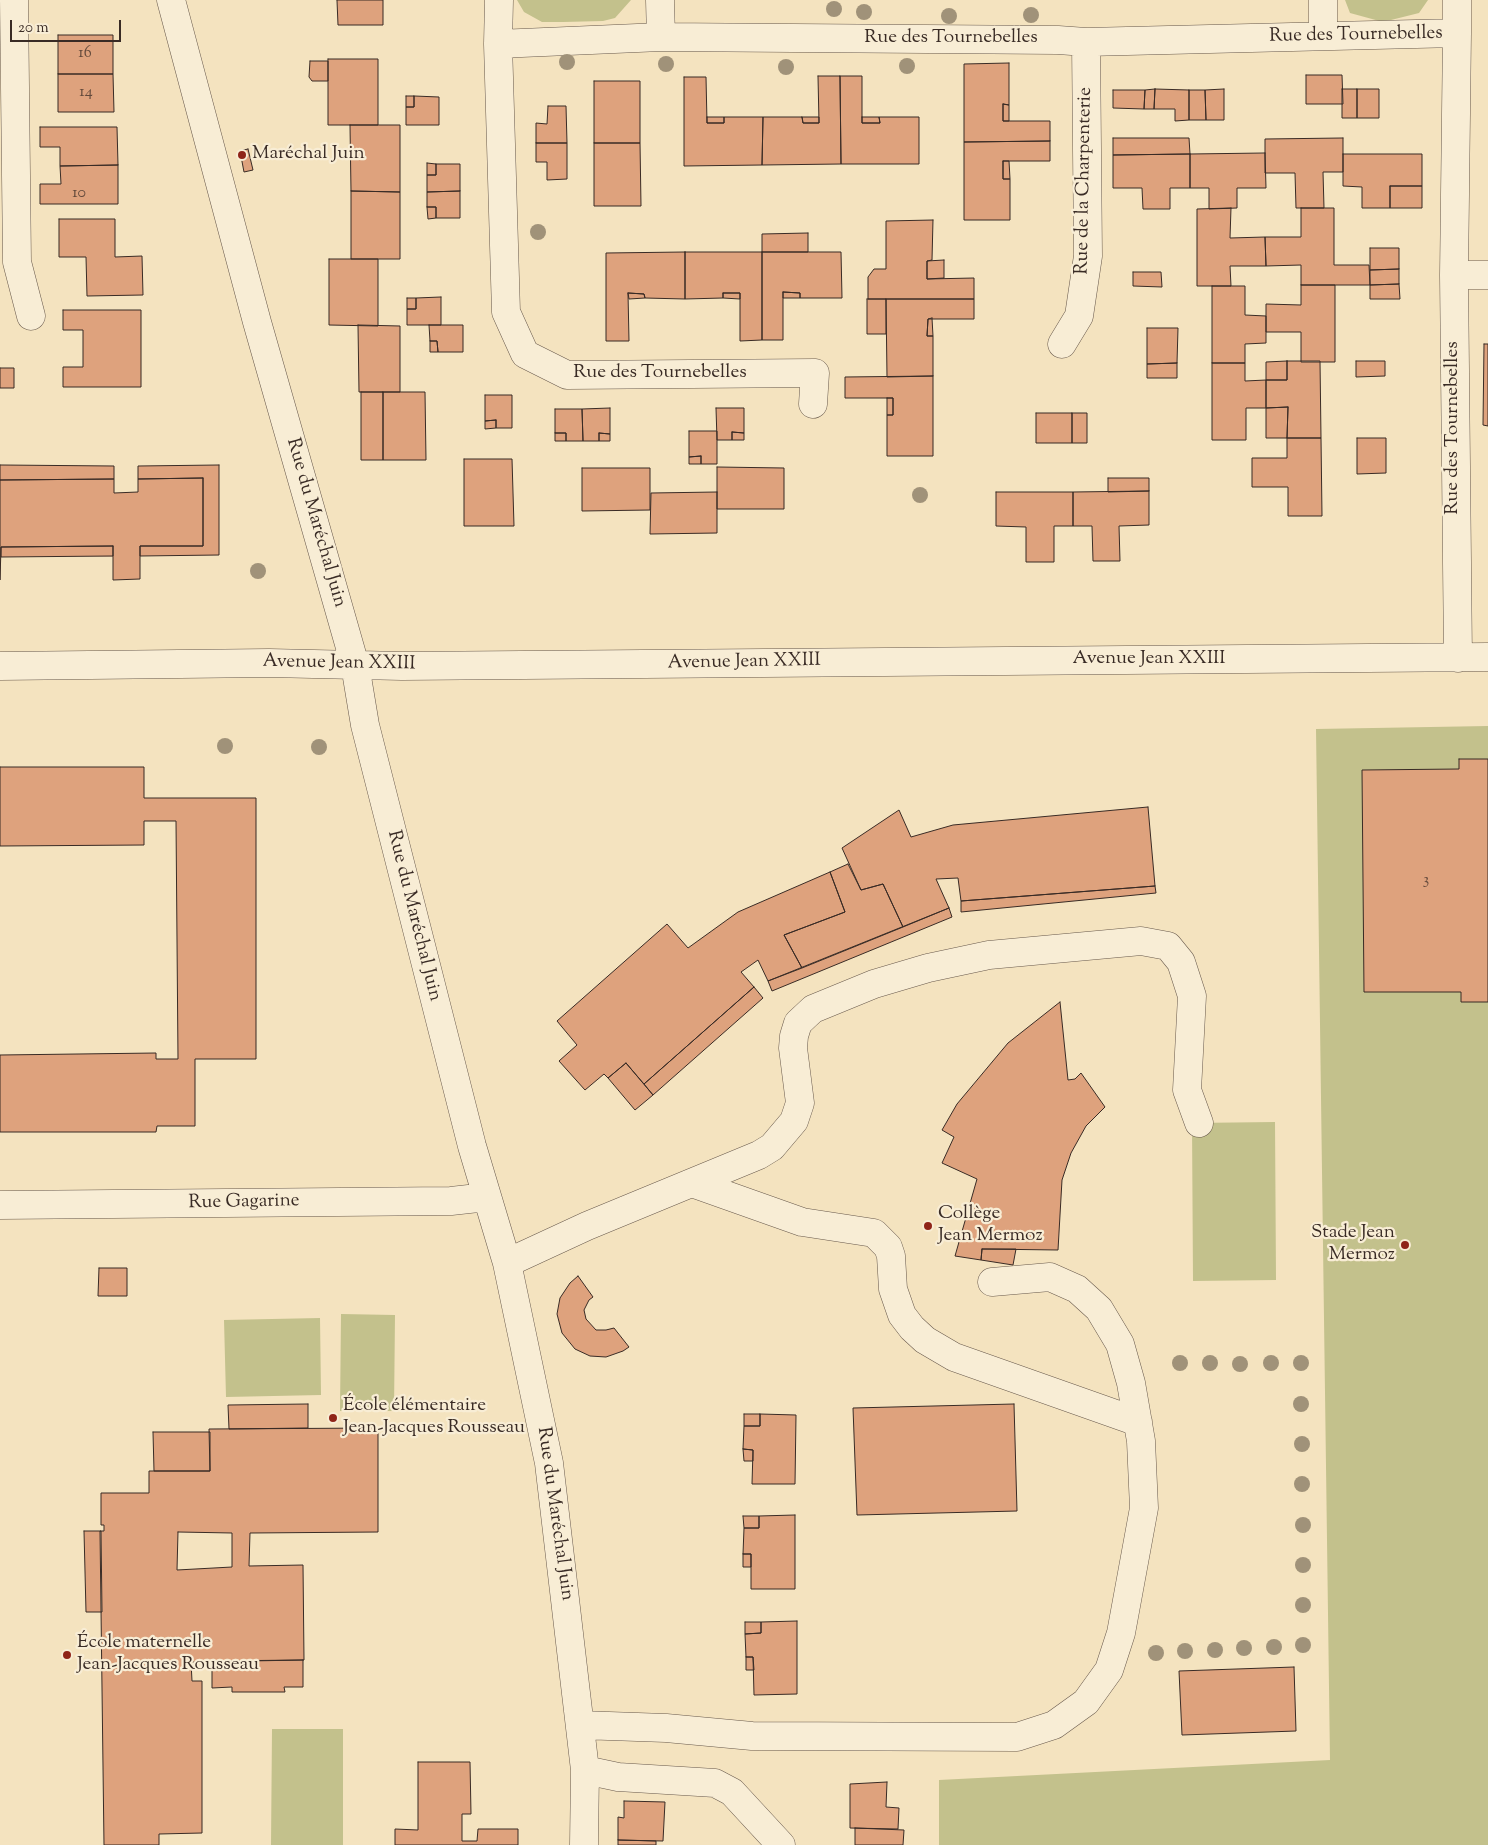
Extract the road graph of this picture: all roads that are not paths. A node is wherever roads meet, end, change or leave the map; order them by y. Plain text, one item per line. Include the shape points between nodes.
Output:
1 (14, 0) edge
2 (172, 0) edge
3 (499, 0) edge
4 (660, 0) edge
5 (1323, 0) edge
6 (1457, 0) edge
7 (1457, 33) junction
8 (1324, 36) junction
9 (661, 37) junction
10 (1086, 42) junction
11 (498, 44) junction
12 (1454, 275) junction
13 (1488, 275) edge
14 (31, 316) dead end
15 (1062, 344) dead end
16 (813, 404) dead end
17 (1488, 657) edge
18 (1458, 658) junction
19 (355, 665) junction
20 (0, 666) edge
21 (1199, 1123) dead end
22 (692, 1183) junction
23 (487, 1197) junction
24 (0, 1205) edge
25 (506, 1263) junction
26 (992, 1282) dead end
27 (1138, 1422) junction
28 (580, 1725) junction
29 (585, 1770) junction
30 (584, 1845) edge
31 (781, 1845) edge

1 - 14 street via 18,262
2 - 19 street, Rue du Maréchal Juin via 257,322
3 - 11 street, Rue des Tournebelles
4 - 9 street
5 - 8 street
6 - 7 street
7 - 8 street, Rue des Tournebelles
7 - 12 street, Rue des Tournebelles
8 - 10 street, Rue des Tournebelles
9 - 10 street, Rue des Tournebelles
9 - 11 street, Rue des Tournebelles
10 - 15 street, Rue de la Charpenterie via 1088,256 1079,316
11 - 16 street, Rue des Tournebelles via 506,312 525,354 567,375 814,373
12 - 13 street
12 - 18 street, Rue des Tournebelles
17 - 18 street, Avenue Jean XXIII
18 - 19 street, Avenue Jean XXIII
19 - 20 street, Avenue Jean XXIII
19 - 23 street, Rue du Maréchal Juin via 365,725
21 - 22 street via 1187,1090 1192,996 1181,962 1168,946 1141,941 989,955 874,984 804,1015 794,1036 800,1103 794,1121 772,1147
22 - 25 street
22 - 27 street via 802,1222 874,1233 888,1247 893,1289 900,1309 912,1328 925,1340 954,1357
23 - 24 street, Rue Gagarine via 451,1201
23 - 25 street, Rue du Maréchal Juin
25 - 28 street, Rue du Maréchal Juin via 549,1463
26 - 27 street via 1050,1277 1077,1289 1099,1310 1120,1344 1132,1382
27 - 28 street via 1144,1508 1121,1633 1109,1670 1086,1702 1054,1725 1017,1737 752,1736
28 - 29 street, Rue du Maréchal Juin
29 - 30 street, Rue du Maréchal Juin
29 - 31 street via 618,1777 715,1783 732,1792

